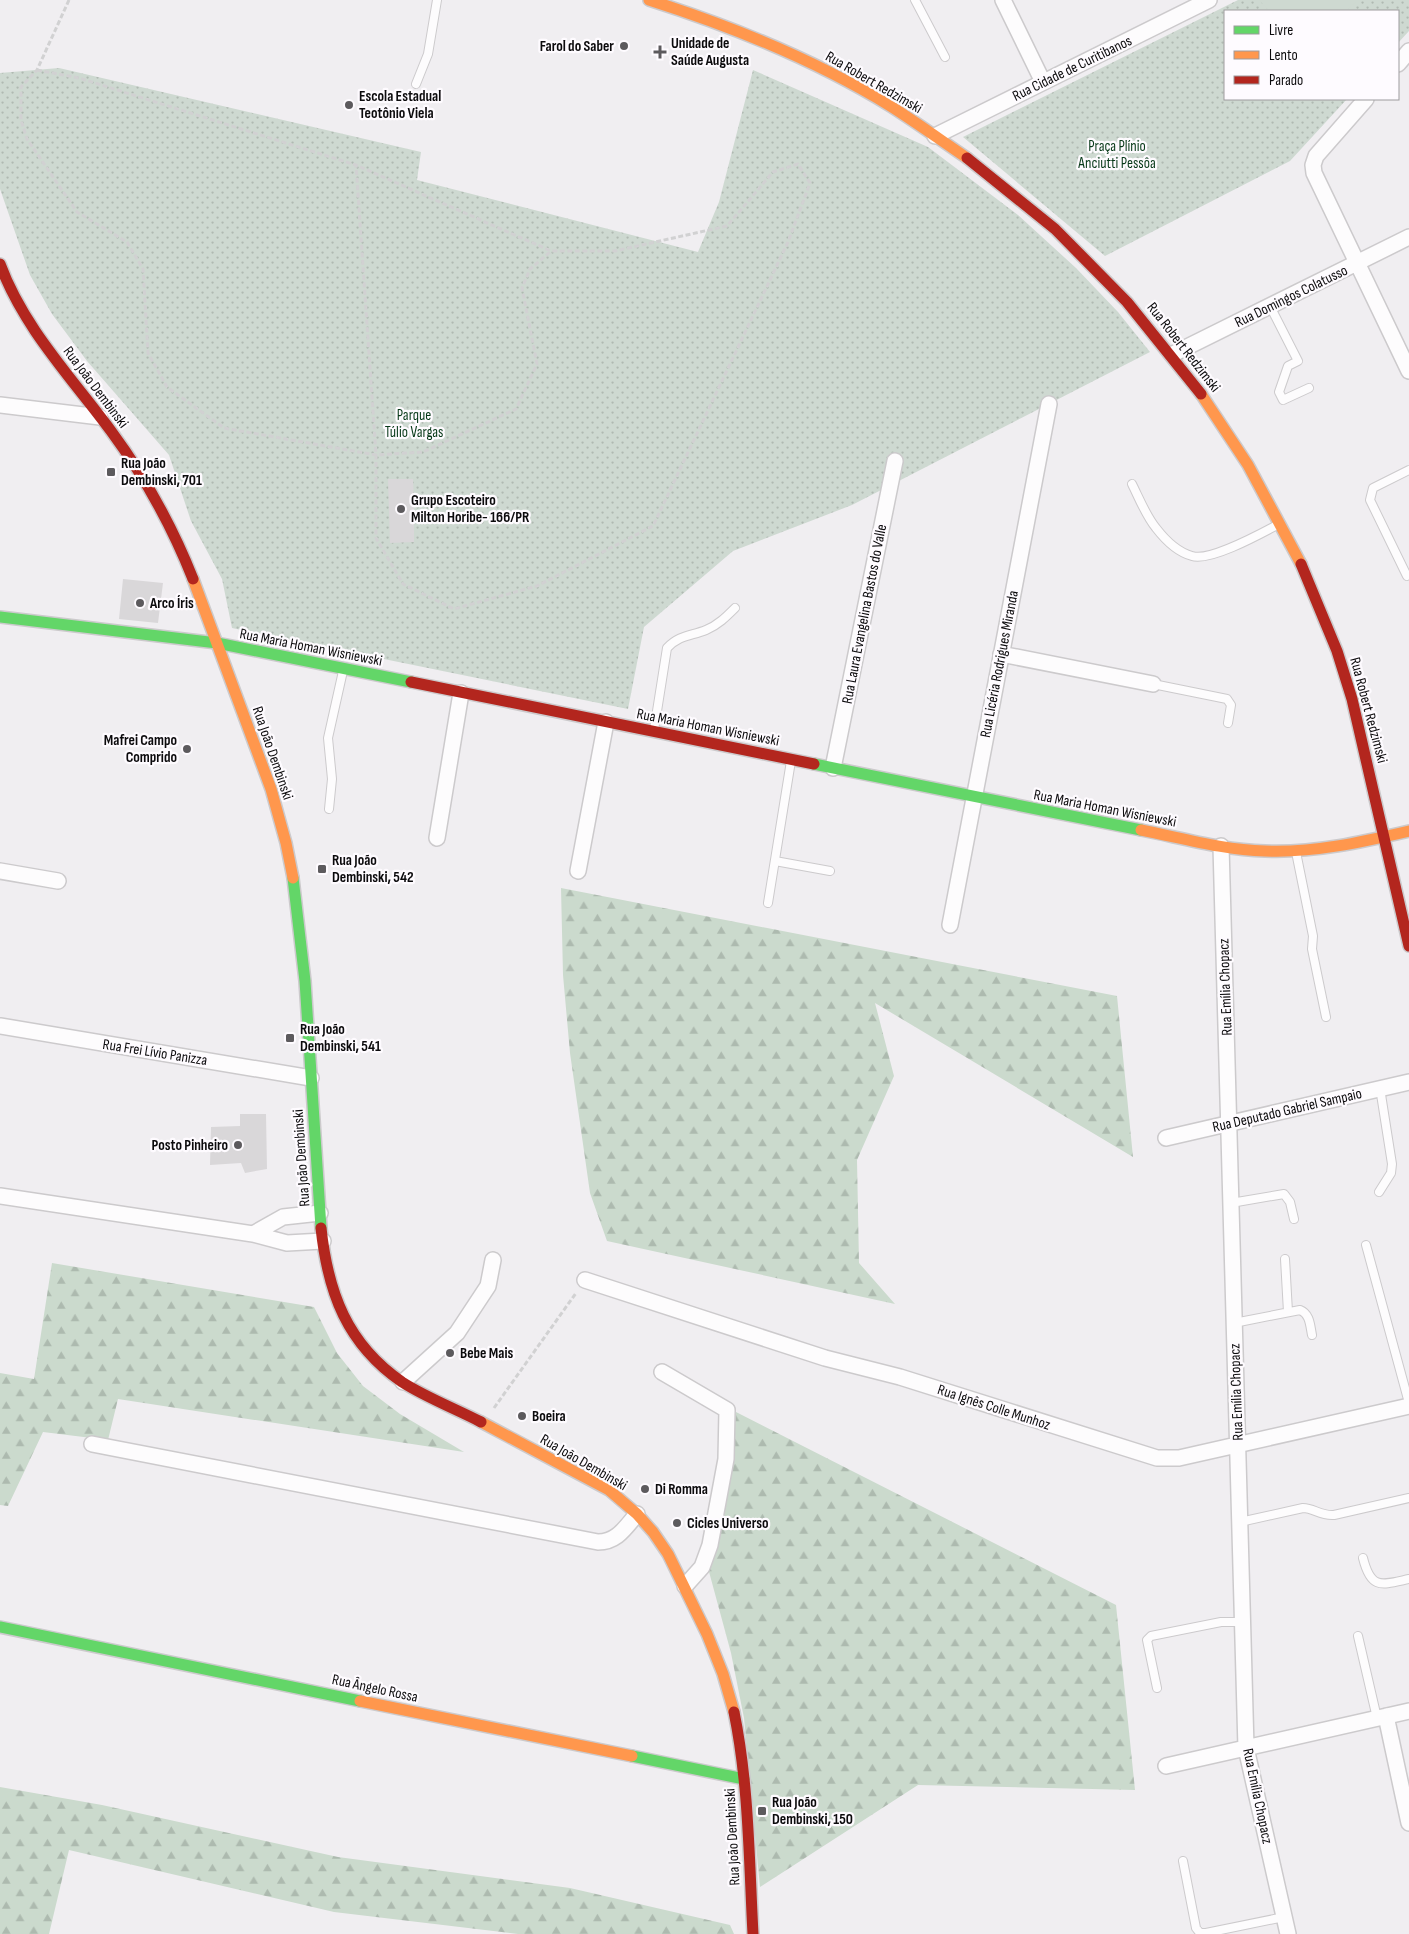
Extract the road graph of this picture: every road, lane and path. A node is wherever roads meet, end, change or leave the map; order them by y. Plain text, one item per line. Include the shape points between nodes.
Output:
1 (69, 0) edge
2 (437, 0) edge
3 (649, 0) edge
4 (915, 0) edge
5 (1003, 0) edge
6 (1209, 0) edge
7 (1409, 51) edge
8 (945, 57) dead end
9 (1399, 63) edge
10 (37, 70) junction
11 (1043, 82) junction
12 (416, 84) dead end
13 (1365, 100) edge
14 (935, 136) junction
15 (356, 165) junction
16 (1409, 237) edge
17 (552, 251) junction
18 (1356, 263) junction
19 (0, 264) edge
20 (1270, 306) junction
21 (1173, 354) junction
22 (1409, 371) edge
23 (1309, 388) dead end
24 (1049, 404) dead end
25 (0, 405) edge
26 (100, 417) junction
27 (376, 454) junction
28 (895, 461) dead end
29 (1409, 470) edge
30 (1132, 484) dead end
31 (1280, 523) junction
32 (1407, 576) dead end
33 (735, 608) dead end
34 (0, 617) edge
35 (217, 643) junction
36 (1001, 654) junction
37 (344, 669) junction
38 (1154, 684) joint
39 (461, 692) junction
40 (606, 722) junction
41 (1228, 723) dead end
42 (653, 732) junction
43 (791, 759) junction
44 (833, 768) junction
45 (975, 796) junction
46 (328, 809) dead end
47 (1409, 831) edge
48 (1385, 837) junction
49 (437, 838) dead end
50 (1221, 846) junction
51 (1295, 850) junction
52 (775, 861) junction
53 (0, 871) edge
54 (578, 871) dead end
55 (830, 871) dead end
56 (58, 881) dead end
57 (768, 903) dead end
58 (950, 925) dead end
59 (1409, 946) edge
60 (1326, 1017) dead end
61 (0, 1026) edge
62 (310, 1078) junction
63 (1409, 1082) edge
64 (1380, 1088) junction
65 (1229, 1123) junction
66 (1166, 1138) dead end
67 (1379, 1192) dead end
68 (0, 1196) edge
69 (1231, 1203) junction
70 (320, 1213) junction
71 (1294, 1219) dead end
72 (253, 1234) junction
73 (323, 1241) junction
74 (1366, 1244) dead end
75 (1285, 1259) dead end
76 (493, 1260) dead end
77 (585, 1280) joint
78 (1288, 1312) junction
79 (1234, 1323) junction
80 (1312, 1334) dead end
81 (662, 1372) dead end
82 (403, 1382) junction
83 (1409, 1404) edge
84 (482, 1424) junction
85 (92, 1444) dead end
86 (1238, 1444) junction
87 (1409, 1498) edge
88 (637, 1514) junction
89 (1240, 1522) junction
90 (1363, 1558) dead end
91 (1409, 1579) edge
92 (685, 1586) junction
93 (1243, 1622) junction
94 (0, 1627) edge
95 (1358, 1636) dead end
96 (1157, 1688) dead end
97 (1409, 1711) edge
98 (1381, 1717) junction
99 (1246, 1748) junction
100 (1166, 1766) dead end
101 (744, 1779) junction
102 (1409, 1823) edge
103 (1183, 1861) dead end
104 (1284, 1917) junction
105 (753, 1934) edge
106 (1288, 1934) edge

1 - 10 path
2 - 12 lane via 428,54
3 - 14 street, Rua Robert Redzimski via 762,40 802,58 855,86
4 - 8 lane
5 - 11 street
6 - 11 street, Rua Cidade de Curitibanos
7 - 9 street
10 - 15 path via 79,78
10 - 27 path via 21,87 21,120 27,139 77,212 127,242 143,269 148,353 168,387 224,428
11 - 14 street, Rua Cidade de Curitibanos
13 - 18 street via 1324,145 1313,165 1316,181
14 - 21 street, Rua Robert Redzimski via 987,173 1070,243 1142,316
15 - 17 path
15 - 27 path
16 - 18 street, Rua Domingos Colatusso
17 - 27 path via 530,270 522,288 537,364 516,409 423,452
17 - 27 path via 615,251 727,226 773,172 798,164 810,183 788,242 653,526 537,586 454,609 403,584 376,538
18 - 20 street, Rua Domingos Colatusso
18 - 22 street
19 - 26 street, Rua João Dembinski via 13,295 30,322
20 - 21 street, Rua Domingos Colatusso
20 - 23 lane via 1298,361 1288,366 1279,392 1283,400
21 - 31 street, Rua Robert Redzimski via 1230,434
24 - 36 street, Rua Licéria Rodrigues Miranda
25 - 26 street
26 - 35 street, Rua João Dembinski via 154,495 185,560
28 - 44 street, Rua Laura Evangelina Bastos do Valle
29 - 32 lane via 1373,488 1370,500
30 - 31 lane via 1155,527 1173,547 1194,557 1213,554
31 - 48 street, Rua Robert Redzimski via 1301,563 1348,682
33 - 42 lane via 723,621 707,630 674,640 667,648
34 - 35 street, Rua Maria Homan Wisniewski
35 - 37 street, Rua Maria Homan Wisniewski
35 - 62 street, Rua João Dembinski via 269,784 285,839 302,951
36 - 38 street
36 - 45 street, Rua Licéria Rodrigues Miranda
37 - 39 street, Rua Maria Homan Wisniewski
37 - 46 lane via 328,738 332,768
38 - 41 lane via 1227,699 1231,705
39 - 40 street, Rua Maria Homan Wisniewski
39 - 49 street
40 - 42 street, Rua Maria Homan Wisniewski
40 - 54 street
42 - 43 street, Rua Maria Homan Wisniewski
43 - 44 street, Rua Maria Homan Wisniewski
43 - 52 lane
44 - 45 street, Rua Maria Homan Wisniewski
45 - 50 street, Rua Maria Homan Wisniewski
45 - 58 street, Rua Licéria Rodrigues Miranda
47 - 48 street, Rua Maria Homan Wisniewski
48 - 51 street, Rua Maria Homan Wisniewski
48 - 59 street, Rua Robert Redzimski
50 - 51 street, Rua Maria Homan Wisniewski
50 - 65 street, Rua Emília Chopacz
51 - 60 lane
52 - 55 lane
52 - 57 lane
53 - 56 street
61 - 62 street, Rua Frei Lívio Panizza
62 - 70 street, Rua João Dembinski
63 - 64 street, Rua Deputado Gabriel Sampaio
64 - 65 street, Rua Deputado Gabriel Sampaio
64 - 67 lane via 1392,1164 1391,1173
65 - 66 street, Rua Deputado Gabriel Sampaio
65 - 69 street, Rua Emília Chopacz
68 - 72 street
69 - 71 lane via 1284,1194 1290,1202
69 - 79 street, Rua Emília Chopacz
70 - 72 street via 283,1217
70 - 73 street, Rua João Dembinski
72 - 73 street via 287,1244
73 - 82 street, Rua João Dembinski via 333,1295 343,1318 359,1342
74 - 83 lane
75 - 78 lane
76 - 82 street via 488,1286 457,1333
77 - 84 path
77 - 86 street, Rua Ignês Colle Munhoz via 825,1358 900,1377 1145,1455 1179,1458
78 - 79 lane
78 - 80 lane via 1305,1312
79 - 86 street, Rua Emília Chopacz
81 - 92 street via 727,1410 725,1473 707,1558
82 - 84 street, Rua João Dembinski
83 - 86 street, Rua Ignês Colle Munhoz
84 - 88 street, Rua João Dembinski via 592,1480 624,1501
85 - 88 street via 598,1542 614,1539
86 - 89 street, Rua Emília Chopacz
87 - 89 lane via 1334,1515 1324,1516 1303,1508
88 - 92 street, Rua João Dembinski via 668,1554
89 - 93 street, Rua Emília Chopacz
90 - 91 lane via 1367,1574 1375,1582 1386,1584
92 - 101 street, Rua João Dembinski via 726,1683 738,1730
93 - 96 lane via 1221,1622 1151,1636 1147,1640
93 - 99 street, Rua Emília Chopacz
94 - 101 street, Rua Ângelo Rossa
95 - 98 lane
97 - 98 street
98 - 99 street
98 - 102 street
99 - 100 street
99 - 104 street, Rua Emília Chopacz
101 - 105 street, Rua João Dembinski
103 - 104 lane via 1196,1928 1200,1933
104 - 106 street, Rua Emília Chopacz

